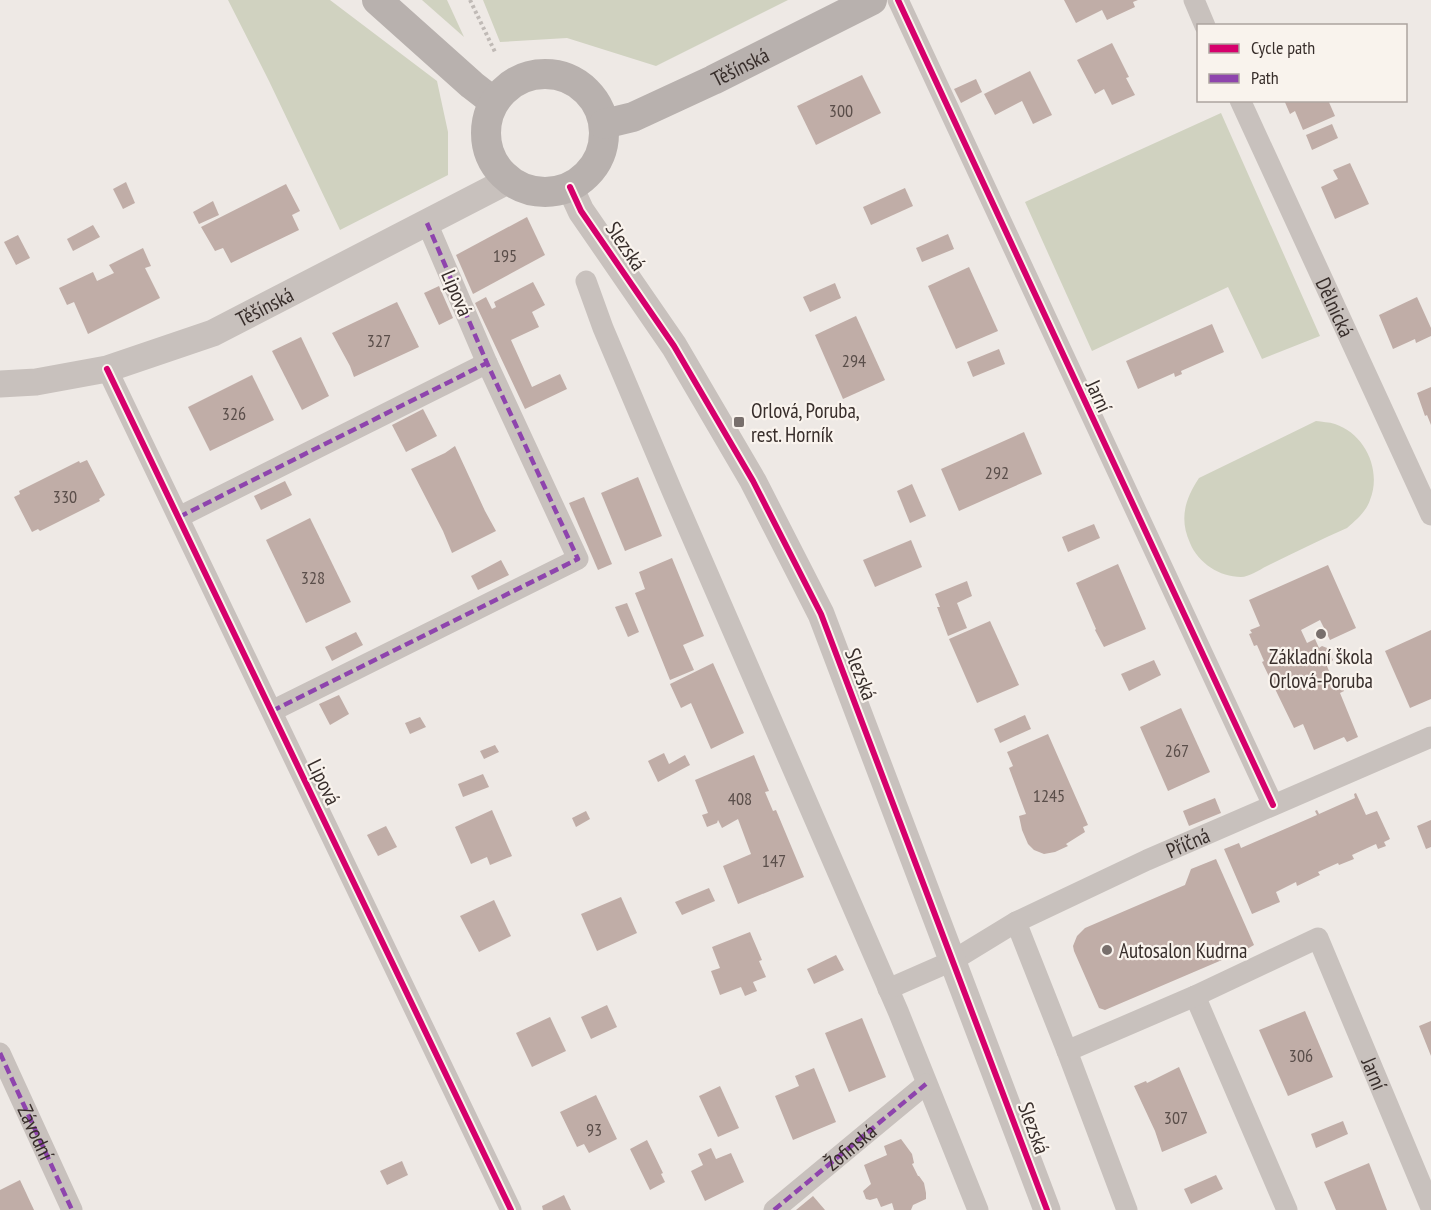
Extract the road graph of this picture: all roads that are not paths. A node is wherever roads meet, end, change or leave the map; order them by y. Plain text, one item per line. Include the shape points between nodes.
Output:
1 (377, 0) edge
2 (872, 0) edge
3 (898, 0) edge
4 (1194, 0) edge
5 (1204, 24) edge
6 (494, 102) junction
7 (1241, 102) edge
8 (604, 124) junction
9 (509, 180) junction
10 (570, 187) junction
11 (428, 223) junction
12 (586, 281) dead end
13 (487, 363) junction
14 (107, 369) junction
15 (0, 384) edge
16 (1431, 515) edge
17 (179, 517) junction
18 (272, 711) junction
19 (1431, 737) edge
20 (1273, 805) junction
21 (1016, 922) junction
22 (952, 961) junction
23 (888, 989) junction
24 (1195, 996) junction
25 (1067, 1051) junction
26 (0, 1053) edge
27 (926, 1084) junction
28 (1431, 1208) edge
29 (72, 1210) edge
30 (511, 1210) edge
31 (774, 1210) edge
32 (978, 1210) edge
33 (1047, 1210) edge
34 (1127, 1210) edge
35 (1287, 1210) edge

1 - 6 main road
2 - 8 main road, Těšínská via 633,117
3 - 20 street, Jarní
4 - 5 street
6 - 8 main road via 521,78 557,74 588,92 599,106
6 - 9 main road via 486,135 489,153
7 - 16 street, Dělnická
8 - 10 main road via 604,143 597,161 586,176
9 - 10 main road via 539,192
9 - 11 street, Těšínská
10 - 22 street, Slezská via 581,211 680,355 753,481 821,614
11 - 13 street, Lipová
11 - 14 street, Těšínská via 213,333
12 - 23 street via 676,502
13 - 17 street
13 - 18 street, Lipová via 578,560
14 - 15 street, Těšínská via 36,382
14 - 17 street, Lipová
17 - 18 street, Lipová
18 - 30 street, Lipová
19 - 20 street, Příčná
20 - 21 street, Příčná
21 - 22 street, Příčná
21 - 25 street
22 - 23 street, Příčná
22 - 33 street, Slezská
23 - 27 street
24 - 25 street
24 - 28 street, Jarní via 1318,938
24 - 35 street
25 - 34 street
26 - 29 street, Závodní
27 - 31 street, Žofinská
27 - 32 street

